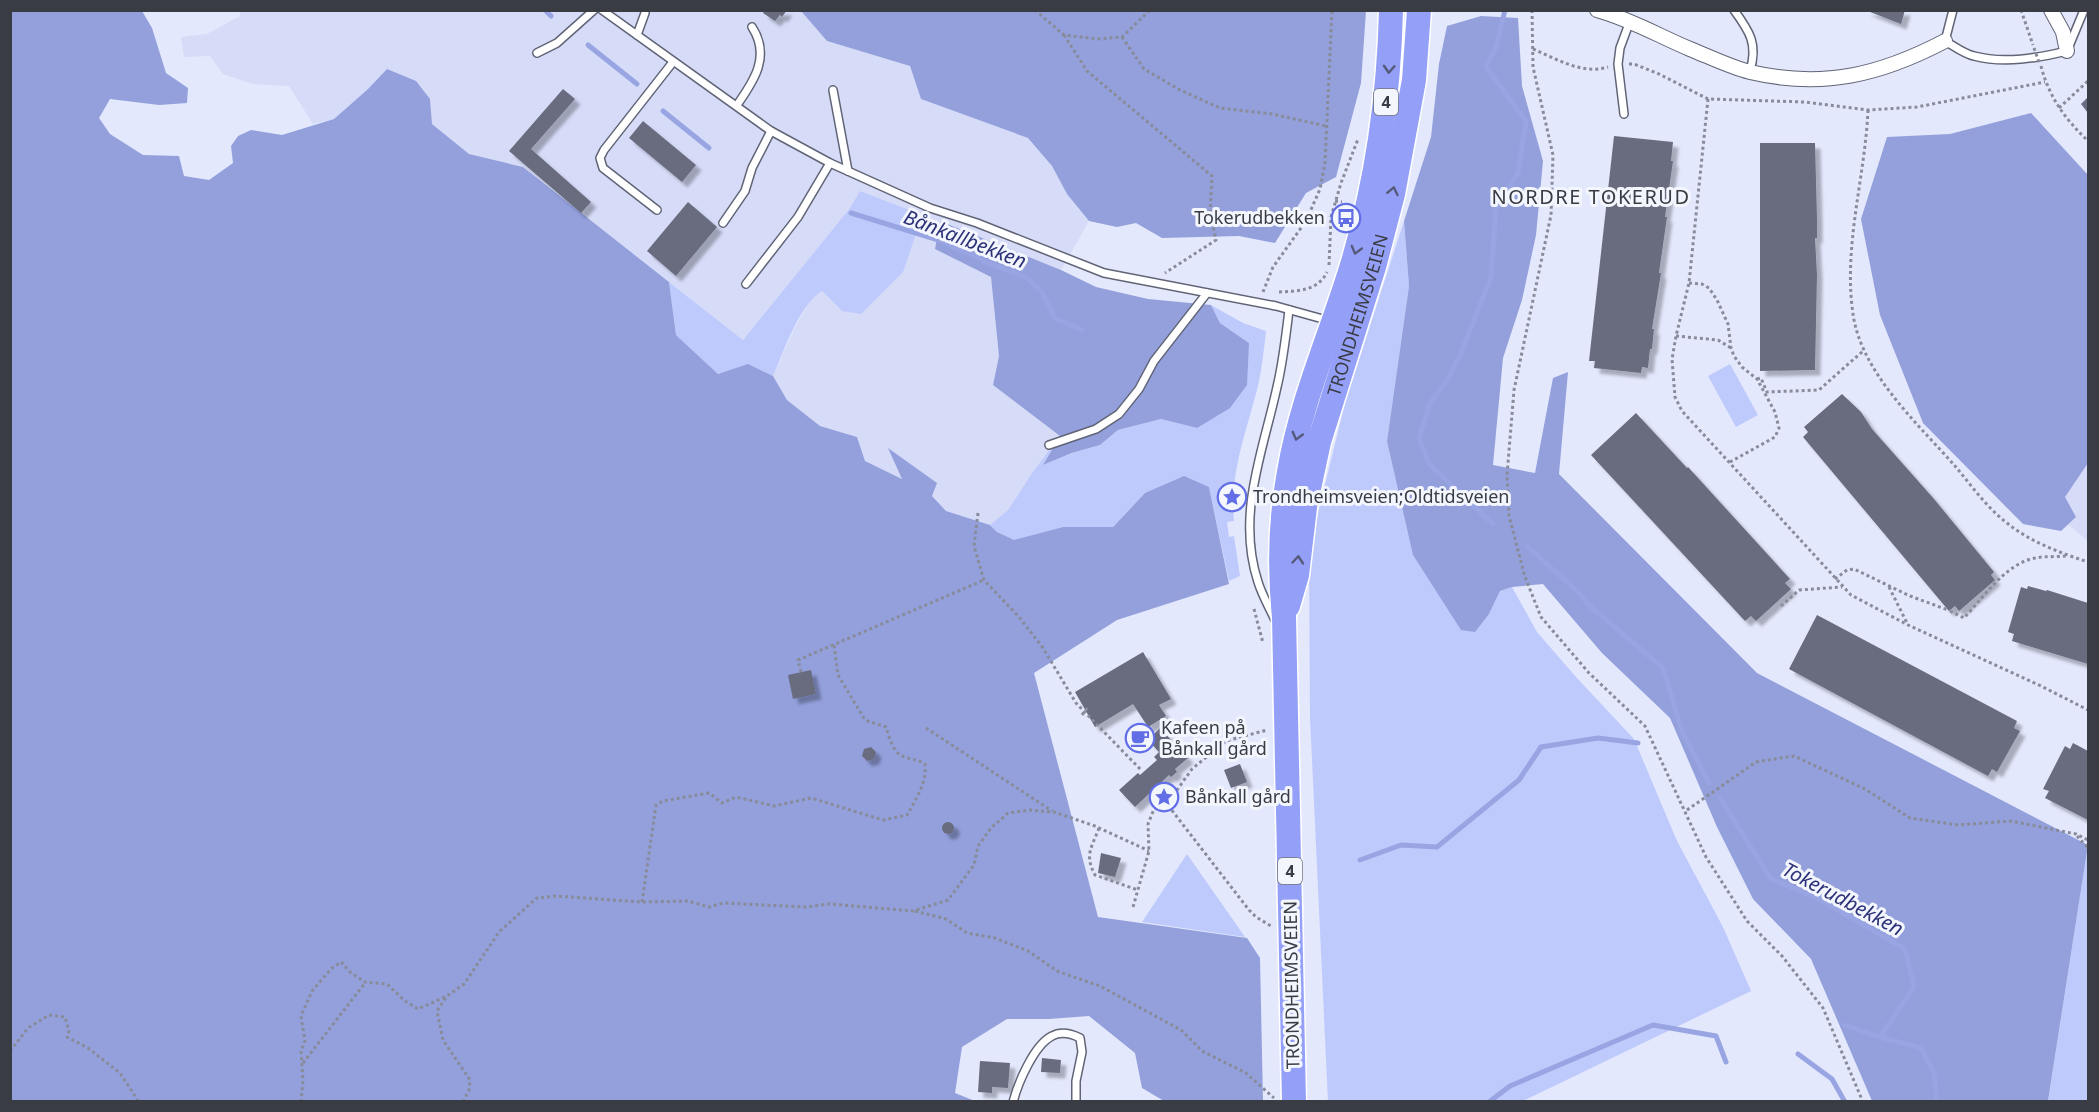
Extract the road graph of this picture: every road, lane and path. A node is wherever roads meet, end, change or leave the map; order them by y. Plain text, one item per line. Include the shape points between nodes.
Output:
1 (594, 10) edge
2 (602, 10) edge
3 (645, 10) edge
4 (1035, 10) edge
5 (1150, 10) edge
6 (1332, 10) edge
7 (1390, 10) edge
8 (1419, 10) edge
9 (1532, 10) edge
10 (1597, 10) edge
11 (1734, 10) edge
12 (1953, 10) edge
13 (2020, 10) edge
14 (2051, 10) edge
15 (2084, 10) edge
16 (1630, 21) junction
17 (752, 27) dead end
18 (637, 35) junction
19 (1064, 35) junction
20 (1122, 37) junction
21 (1945, 41) junction
22 (2067, 51) junction
23 (537, 53) dead end
24 (673, 62) junction
25 (1750, 71) junction
26 (2088, 81) edge
27 (833, 90) dead end
28 (1708, 99) dead end
29 (737, 105) junction
30 (2059, 108) junction
31 (1868, 110) dead end
32 (1624, 114) dead end
33 (1327, 126) junction
34 (771, 130) junction
35 (1360, 134) dead end
36 (2088, 141) edge
37 (830, 163) junction
38 (848, 171) junction
39 (1335, 201) junction
40 (1342, 202) dead end
41 (657, 210) dead end
42 (723, 223) dead end
43 (1151, 282) junction
44 (1689, 283) junction
45 (746, 284) dead end
46 (1208, 292) junction
47 (1279, 292) dead end
48 (1260, 303) junction
49 (1289, 310) junction
50 (1344, 325) junction
51 (1676, 336) junction
52 (1731, 348) junction
53 (1863, 351) junction
54 (1757, 379) junction
55 (1049, 445) dead end
56 (1730, 462) junction
57 (978, 513) dead end
58 (2069, 555) junction
59 (2088, 562) edge
60 (1835, 579) junction
61 (984, 580) junction
62 (1889, 586) junction
63 (1842, 587) junction
64 (1781, 606) dead end
65 (1908, 625) junction
66 (1285, 641) junction
67 (834, 645) junction
68 (801, 672) dead end
69 (1088, 707) dead end
70 (2088, 710) edge
71 (1082, 715) dead end
72 (926, 728) dead end
73 (1269, 730) dead end
74 (1141, 770) dead end
75 (1159, 790) dead end
76 (1167, 804) junction
77 (1686, 810) junction
78 (1054, 812) junction
79 (1099, 828) junction
80 (2076, 834) junction
81 (2088, 840) edge
82 (2088, 848) edge
83 (1149, 851) junction
84 (1138, 890) junction
85 (642, 902) junction
86 (1133, 907) dead end
87 (913, 911) junction
88 (1291, 928) junction
89 (365, 982) junction
90 (447, 996) junction
91 (10, 1051) edge
92 (302, 1065) junction
93 (139, 1101) edge
94 (302, 1101) edge
95 (463, 1101) edge
96 (1013, 1101) edge
97 (1076, 1101) edge
98 (1285, 1101) edge
99 (1863, 1101) edge

1 - 23 lane via 557,43
2 - 18 lane
3 - 18 lane
4 - 19 path
5 - 20 path
6 - 33 path
7 -> 50 highway, TRONDHEIMSVEIEN / 4 via 1388,82 1377,160
50 -> 8 highway, TRONDHEIMSVEIEN / 4 via 1374,267 1393,194 1414,80
9 - 77 path via 1533,67 1553,155 1551,215 1514,390 1507,475 1509,516 1525,577 1541,617 1589,673 1646,726
10 - 16 street
11 - 25 lane via 1751,33 1754,56
12 - 21 lane
13 - 30 path, bridge via 2049,91
14 - 22 street via 2063,32
15 - 22 lane
16 - 25 street
16 - 32 lane via 1618,63
17 - 29 lane via 762,50 753,82
18 - 24 lane
19 - 20 path
19 - 43 path via 1087,71 1212,176 1210,212 1216,240
20 - 33 path via 1144,69 1220,108
21 - 22 lane via 1972,56 1997,59
21 - 25 street via 1916,56 1857,76 1800,78
24 - 29 lane
24 - 41 lane via 600,158 603,168
26 - 30 path
27 - 38 lane
28 - 44 path
29 - 34 lane
30 - 36 path
31 - 53 path via 1850,286 1856,334
33 - 48 path via 1324,169 1316,201 1273,267
34 - 37 lane
34 - 42 lane via 745,190
35 - 39 path
37 - 38 lane
37 - 45 lane via 798,217
38 - 43 lane via 930,208 1104,273
39 - 40 path
39 - 47 path via 1325,276 1312,287
43 - 46 lane
44 - 51 path
44 - 52 path via 1709,288 1717,300 1728,324
46 - 48 lane
46 - 55 lane via 1119,414 1096,429
48 - 49 lane
49 - 50 lane
49 - 66 lane via 1277,389 1257,461 1251,532 1258,580
50 - 66 highway, TRONDHEIMSVEIEN / 4 via 1305,409 1289,471 1280,546
51 - 52 path via 1718,340
51 - 56 path via 1672,359 1678,404
52 - 54 path via 1738,363
53 - 54 path via 1819,390 1767,392 1761,378
53 - 58 path via 1894,397 1996,514 2017,531
54 - 56 path via 1779,422 1778,433
56 - 60 path
57 - 61 path via 974,546
58 - 59 path
58 - 62 path via 2021,563 2008,571 1964,618
60 - 62 path via 1854,569
60 - 63 path
61 - 67 path
61 - 74 path via 1044,648 1076,703
62 - 65 path
63 - 64 path via 1799,590
63 - 65 path
65 - 70 path
66 - 88 highway, TRONDHEIMSVEIEN / 4
67 - 68 path via 798,660
67 - 85 path via 838,675 865,720 886,727 897,753 925,764 919,794 906,815 883,820 811,798 774,806 736,797 722,803 709,793 663,801 656,805
69 - 71 path, bridge
72 - 78 path
73 - 76 path via 1226,741 1192,769
75 - 76 path
76 - 83 path via 1154,809 1148,824
76 - 88 path via 1256,917 1272,927
77 - 80 path via 1756,762 1794,756 1865,789 1910,818 1958,825 2012,821
77 - 99 path via 1706,856 1747,921 1782,956 1823,1008
78 - 79 path
78 - 87 path via 1008,813 978,846 974,865 948,900
79 - 83 path
79 - 84 path via 1090,850 1089,863 1095,874
80 - 81 path
80 - 82 path
83 - 84 path
84 - 86 path
85 - 87 path via 688,901 709,907 723,903 806,907 829,904
85 - 90 path via 537,898 499,932 464,984
87 - 98 path via 946,919 967,933 995,938 1028,951 1057,971 1100,987 1181,1030 1202,1051 1246,1073
88 - 98 highway, TRONDHEIMSVEIEN / 4
89 - 90 path via 387,984 418,1009
89 - 92 path
89 - 92 path via 341,962 312,991 301,1016 305,1041
90 - 95 path via 437,1011 443,1040 470,1080
91 - 93 path via 28,1028 49,1015 65,1017 68,1037 120,1073
92 - 94 path
96 - 97 lane via 1041,1045 1053,1035 1070,1033 1080,1038 1082,1052

